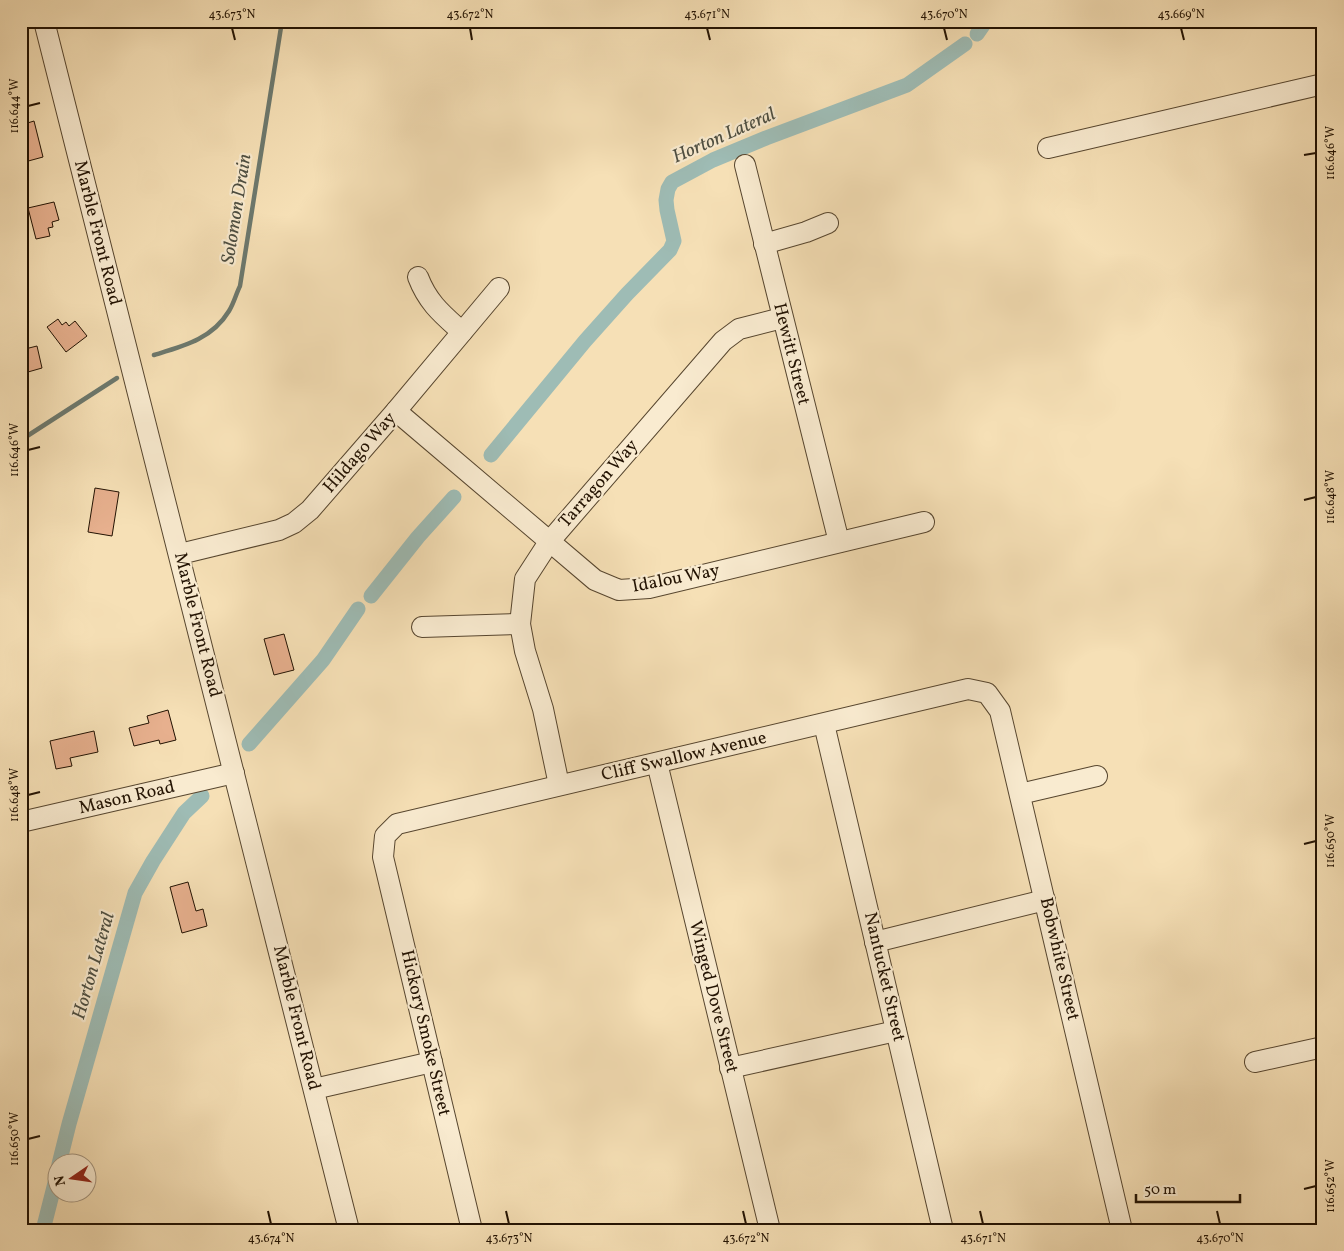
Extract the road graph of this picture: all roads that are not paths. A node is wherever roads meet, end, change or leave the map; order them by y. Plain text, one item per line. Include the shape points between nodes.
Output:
1 (44, 21) edge
2 (1323, 84) edge
3 (1048, 148) dead end
4 (745, 165) dead end
5 (828, 223) dead end
6 (764, 244) junction
7 (418, 277) dead end
8 (499, 288) dead end
9 (782, 318) junction
10 (462, 332) junction
11 (396, 411) junction
12 (924, 522) dead end
13 (549, 542) junction
14 (839, 542) junction
15 (180, 554) junction
16 (520, 624) junction
17 (422, 627) dead end
18 (987, 693) joint
19 (824, 724) junction
20 (657, 763) junction
21 (234, 773) junction
22 (1097, 776) dead end
23 (559, 785) junction
24 (1020, 794) junction
25 (21, 822) edge
26 (385, 836) joint
27 (1045, 900) junction
28 (875, 942) junction
29 (896, 1031) junction
30 (1323, 1047) edge
31 (432, 1062) junction
32 (1255, 1062) dead end
33 (730, 1068) junction
34 (314, 1089) junction
35 (349, 1230) edge
36 (472, 1230) edge
37 (770, 1230) edge
38 (943, 1230) edge
39 (1122, 1230) edge

1 - 15 street, Marble Front Road
2 - 3 street
4 - 6 street, Hewitt Street
5 - 6 street
6 - 9 street, Hewitt Street
7 - 10 street via 433,306
8 - 10 street, Hildago Way
9 - 13 street, Tarragon Way via 739,329 723,341
9 - 14 street, Hewitt Street
10 - 11 street, Hildago Way
11 - 13 street, Idalou Way
11 - 15 street, Hildago Way via 310,510 294,523 279,530
12 - 14 street, Idalou Way
13 - 14 street, Idalou Way via 595,580 619,590 649,588
13 - 16 street, Tarragon Way via 525,579
15 - 21 street, Marble Front Road
16 - 17 street
16 - 23 street, Tarragon Way
18 - 19 street, Cliff Swallow Avenue via 968,689
18 - 24 street, Bobwhite Street via 1000,711
19 - 20 street, Cliff Swallow Avenue
19 - 28 street, Nantucket Street
20 - 23 street, Cliff Swallow Avenue
20 - 33 street, Winged Dove Street
21 - 25 street, Mason Road
21 - 34 street, Marble Front Road
22 - 24 street
23 - 26 street, Cliff Swallow Avenue via 397,824
24 - 27 street, Bobwhite Street
26 - 31 street, Hickory Smoke Street via 383,857
27 - 28 street
27 - 39 street, Bobwhite Street
28 - 29 street, Nantucket Street
29 - 33 street
29 - 38 street, Nantucket Street
30 - 32 street
31 - 34 street
31 - 36 street, Hickory Smoke Street
33 - 37 street, Winged Dove Street
34 - 35 street, Marble Front Road

